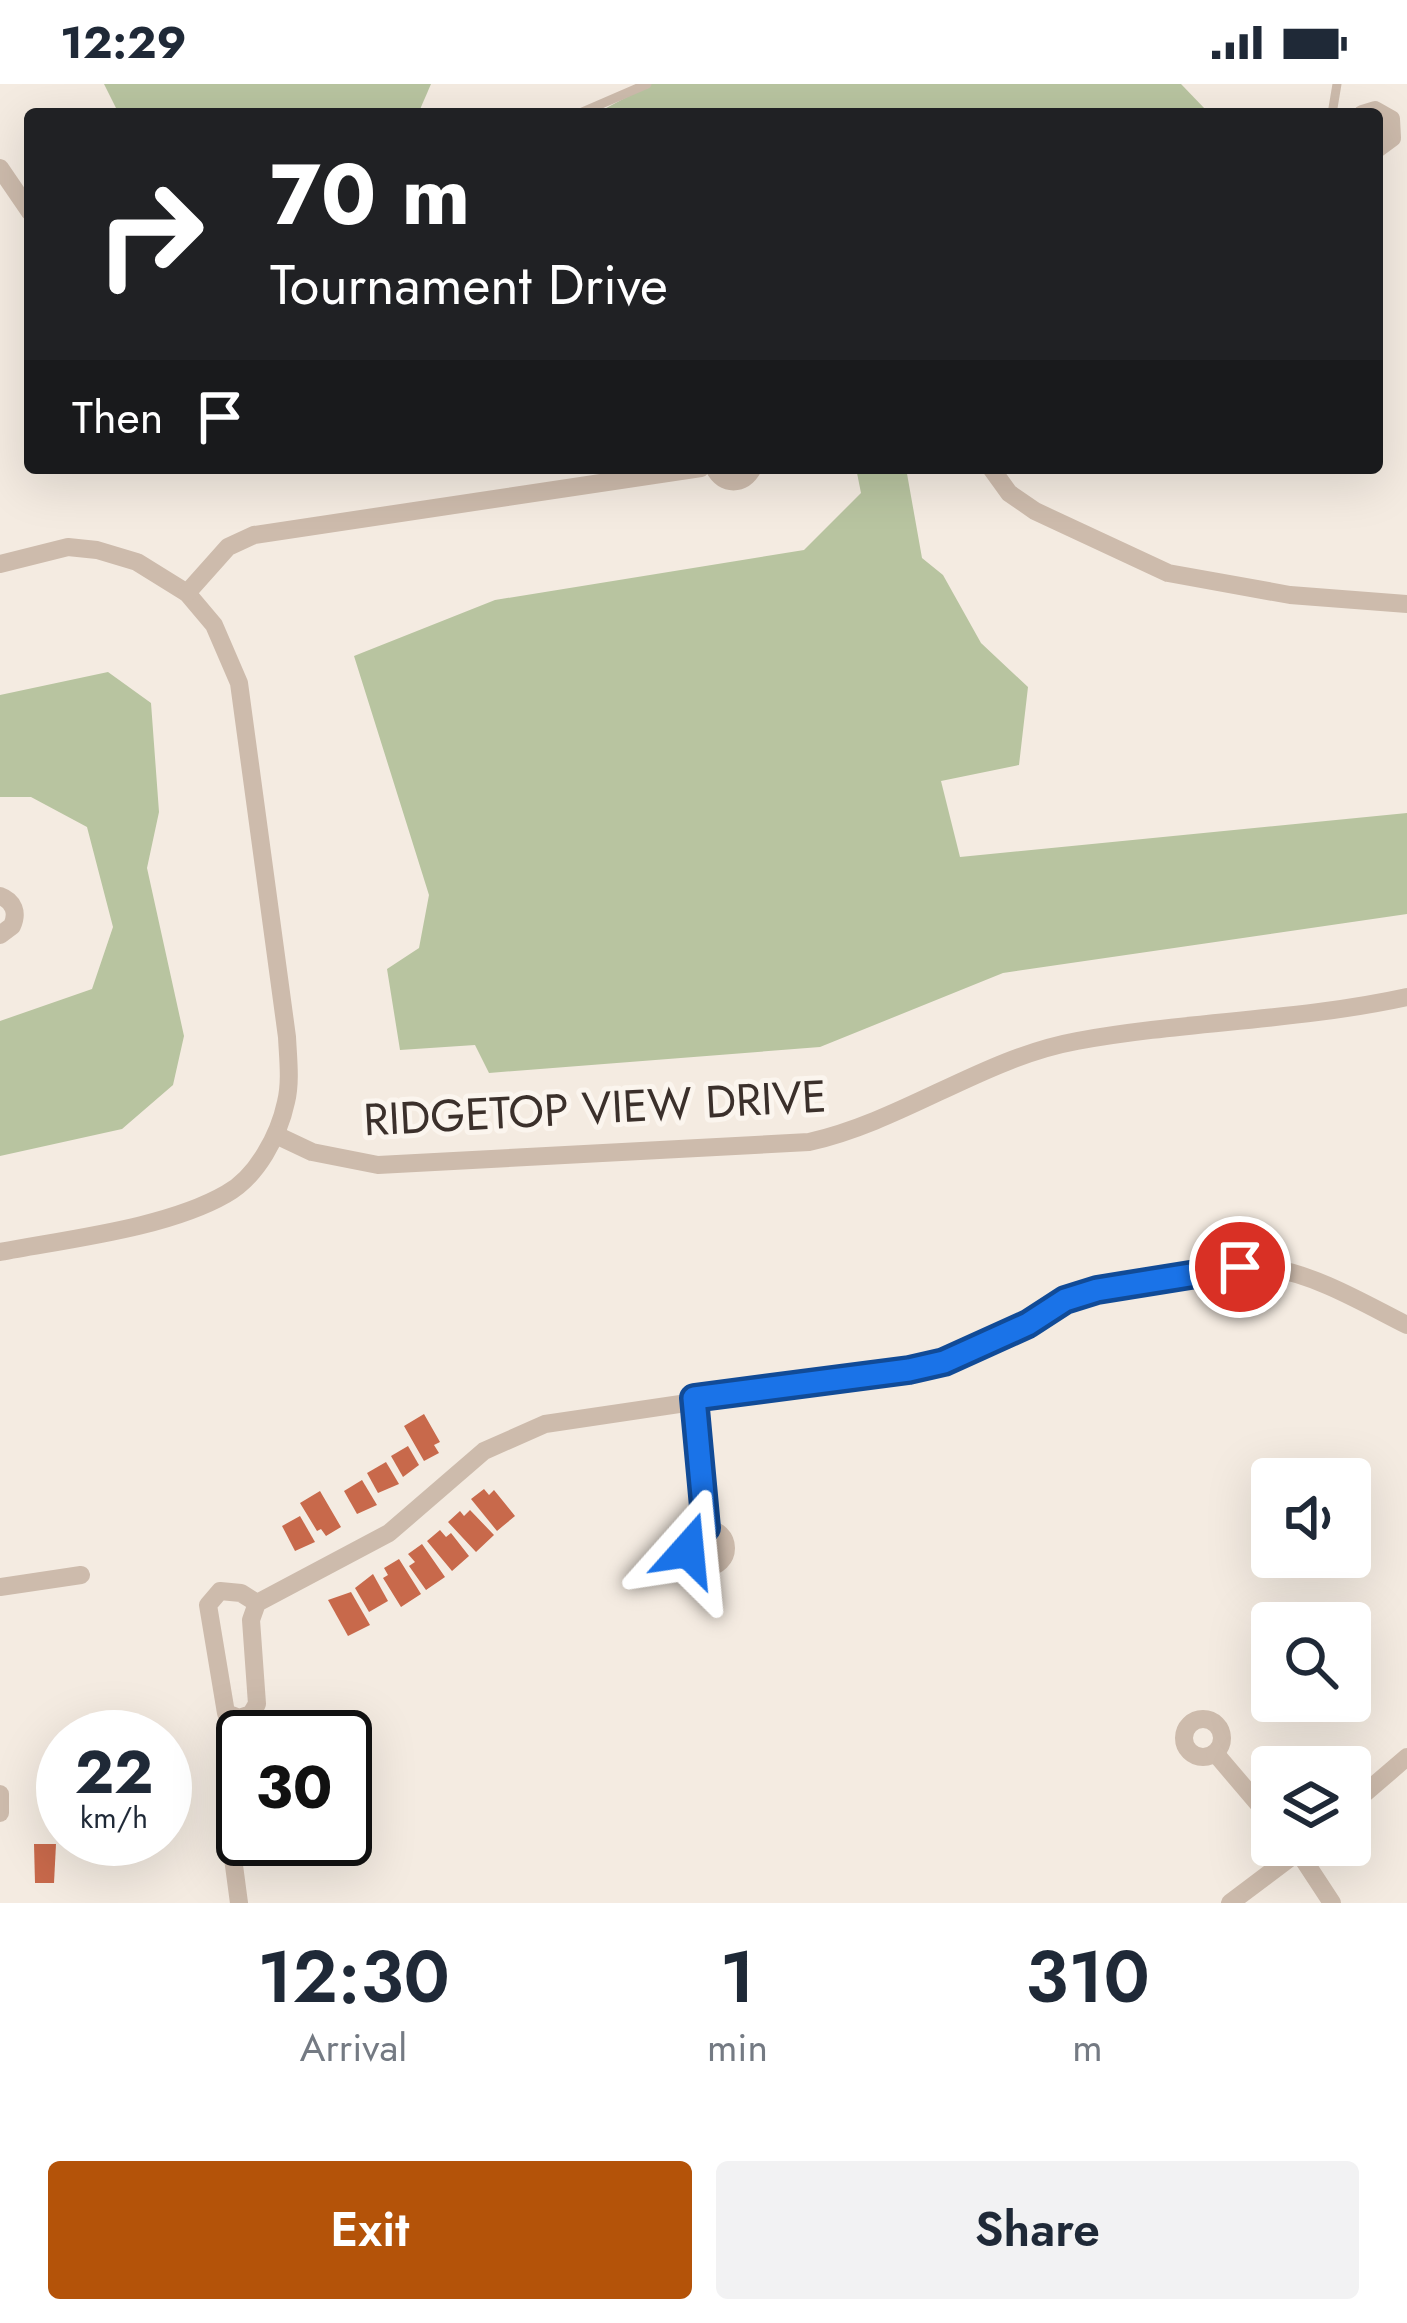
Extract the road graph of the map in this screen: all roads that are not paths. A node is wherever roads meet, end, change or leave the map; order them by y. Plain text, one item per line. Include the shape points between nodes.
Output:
1 (647, 84) edge
2 (592, 108) edge
3 (1383, 114) edge
4 (1383, 145) edge
5 (0, 168) edge
6 (24, 203) edge
7 (661, 474) edge
8 (718, 474) edge
9 (749, 474) edge
10 (995, 474) edge
11 (0, 564) edge
12 (187, 592) junction
13 (1407, 604) edge
14 (0, 896) edge
15 (0, 935) edge
16 (1407, 997) edge
17 (276, 1135) junction
18 (0, 1252) edge
19 (1407, 1325) edge
20 (694, 1398) junction
21 (706, 1528) dead end
22 (81, 1575) dead end
23 (0, 1587) edge
24 (257, 1603) junction
25 (1215, 1753) dead end
26 (1407, 1757) edge
27 (1371, 1788) edge
28 (0, 1794) edge
29 (1251, 1795) edge
30 (0, 1813) edge
31 (234, 1866) edge
32 (1276, 1866) edge
33 (1311, 1866) edge
34 (239, 1903) edge
35 (1230, 1903) edge
36 (1333, 1903) edge

1 - 2 lane
3 - 4 street via 1392,138
5 - 6 street
7 - 12 street via 254,535 228,547
8 - 9 street via 733,483
10 - 13 street via 1035,511 1168,572 1290,595
11 - 12 street via 68,547 97,550 137,562
12 - 17 street via 214,625 239,683 287,1037 289,1089
14 - 15 street via 15,913
16 - 17 street, RIDGETOP VIEW DRIVE via 1034,1052 856,1132 809,1142 378,1166
17 - 18 street via 227,1194 174,1214
19 - 20 street via 1316,1282 1240,1267 1065,1300 944,1362
20 - 21 street
20 - 24 street via 515,1435 484,1450 388,1533
22 - 23 street
24 - 24 street via 257,1704 239,1718 226,1713 218,1688 208,1605 220,1591
25 - 29 street
26 - 27 street
28 - 30 street
31 - 34 street
32 - 35 street
33 - 36 street

